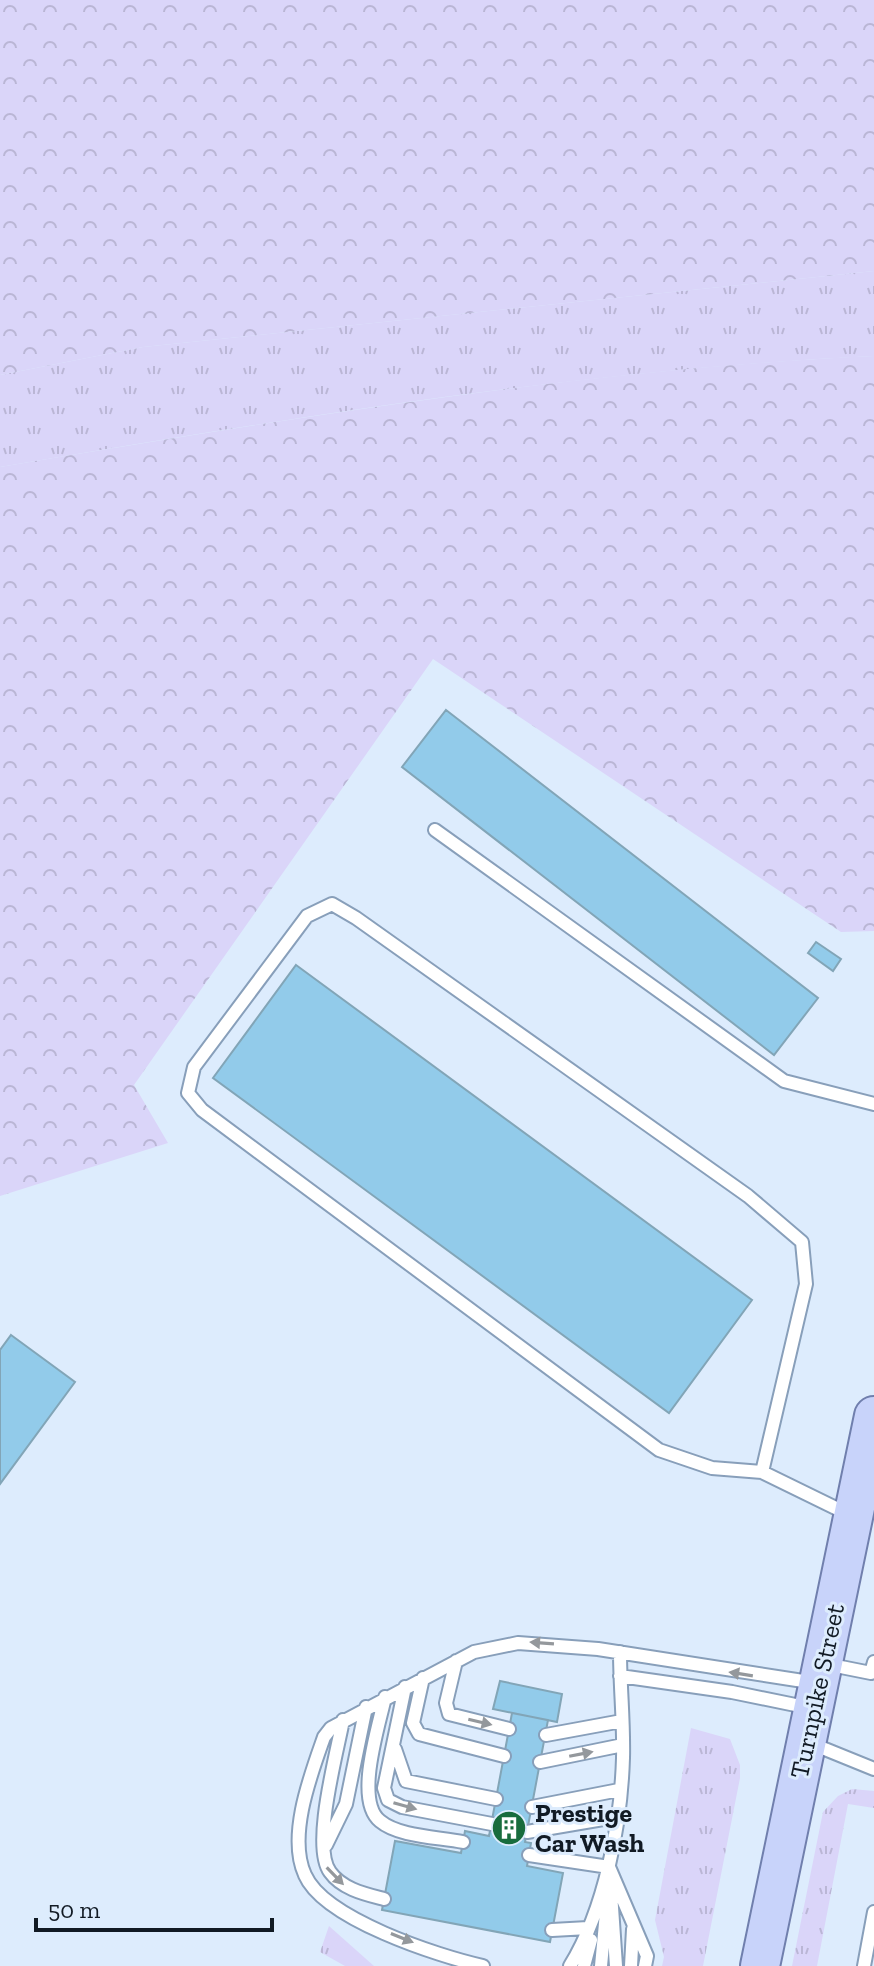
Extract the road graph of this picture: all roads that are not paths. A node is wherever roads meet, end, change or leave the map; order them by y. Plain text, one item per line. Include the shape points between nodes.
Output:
1 (435, 830) dead end
2 (874, 1104) edge
3 (874, 1416) edge
4 (762, 1472) junction
5 (853, 1516) junction
6 (620, 1652) junction
7 (456, 1661) junction
8 (874, 1662) edge
9 (620, 1676) junction
10 (423, 1678) junction
11 (405, 1687) junction
12 (385, 1697) junction
13 (815, 1699) junction
14 (366, 1707) junction
15 (343, 1720) junction
16 (622, 1721) junction
17 (509, 1729) dead end
18 (546, 1735) dead end
19 (393, 1742) junction
20 (623, 1745) junction
21 (504, 1756) dead end
22 (540, 1762) dead end
23 (874, 1769) edge
24 (619, 1790) junction
25 (496, 1799) dead end
26 (532, 1807) dead end
27 (615, 1817) junction
28 (492, 1824) dead end
29 (527, 1832) dead end
30 (463, 1842) dead end
31 (323, 1849) junction
32 (529, 1855) dead end
33 (609, 1867) junction
34 (384, 1899) dead end
35 (874, 1912) edge
36 (633, 1921) junction
37 (588, 1928) junction
38 (552, 1930) dead end
39 (466, 1964) edge
40 (483, 1966) edge
41 (570, 1966) edge
42 (584, 1966) edge
43 (601, 1966) edge
44 (616, 1966) edge
45 (631, 1966) edge
46 (645, 1966) edge
47 (760, 1966) edge
48 (864, 1966) edge

1 - 2 lane via 784,1081
3 - 5 main road, Turnpike Street
4 - 4 lane via 712,1468 659,1450 188,1093 194,1067 307,916 332,904 356,918 748,1196 802,1242 806,1284
4 - 5 lane
5 - 13 main road, Turnpike Street
6 -> 7 lane via 518,1643
6 - 9 lane
13 -> 6 lane via 738,1674
7 - 10 lane
7 -> 17 lane via 446,1703 449,1714
8 - 13 lane via 871,1673
9 - 13 lane
9 - 16 lane
10 - 11 lane
10 - 21 lane via 413,1723 419,1734
11 - 12 lane
11 - 19 lane
12 - 14 lane
12 - 30 lane via 368,1787 370,1809 386,1824
13 - 23 lane
13 - 47 main road, Turnpike Street
14 - 15 lane
14 - 31 lane via 346,1804
15 - 31 lane
15 -> 39 lane via 324,1737 305,1794 300,1856 305,1876 344,1912
16 - 18 lane
16 - 20 lane
19 - 25 lane via 406,1781
19 -> 28 lane via 384,1788 388,1800
22 -> 20 lane
20 - 24 lane
24 - 26 lane
24 - 27 lane
27 - 29 lane
27 - 33 lane
31 -> 34 lane via 326,1866 337,1880
32 - 33 lane
33 - 36 lane
33 - 37 lane
33 - 42 lane
33 - 43 lane
33 - 44 lane
35 - 48 lane
36 - 45 lane
36 - 46 lane via 647,1956
37 - 38 lane
37 - 41 lane
39 - 40 lane

